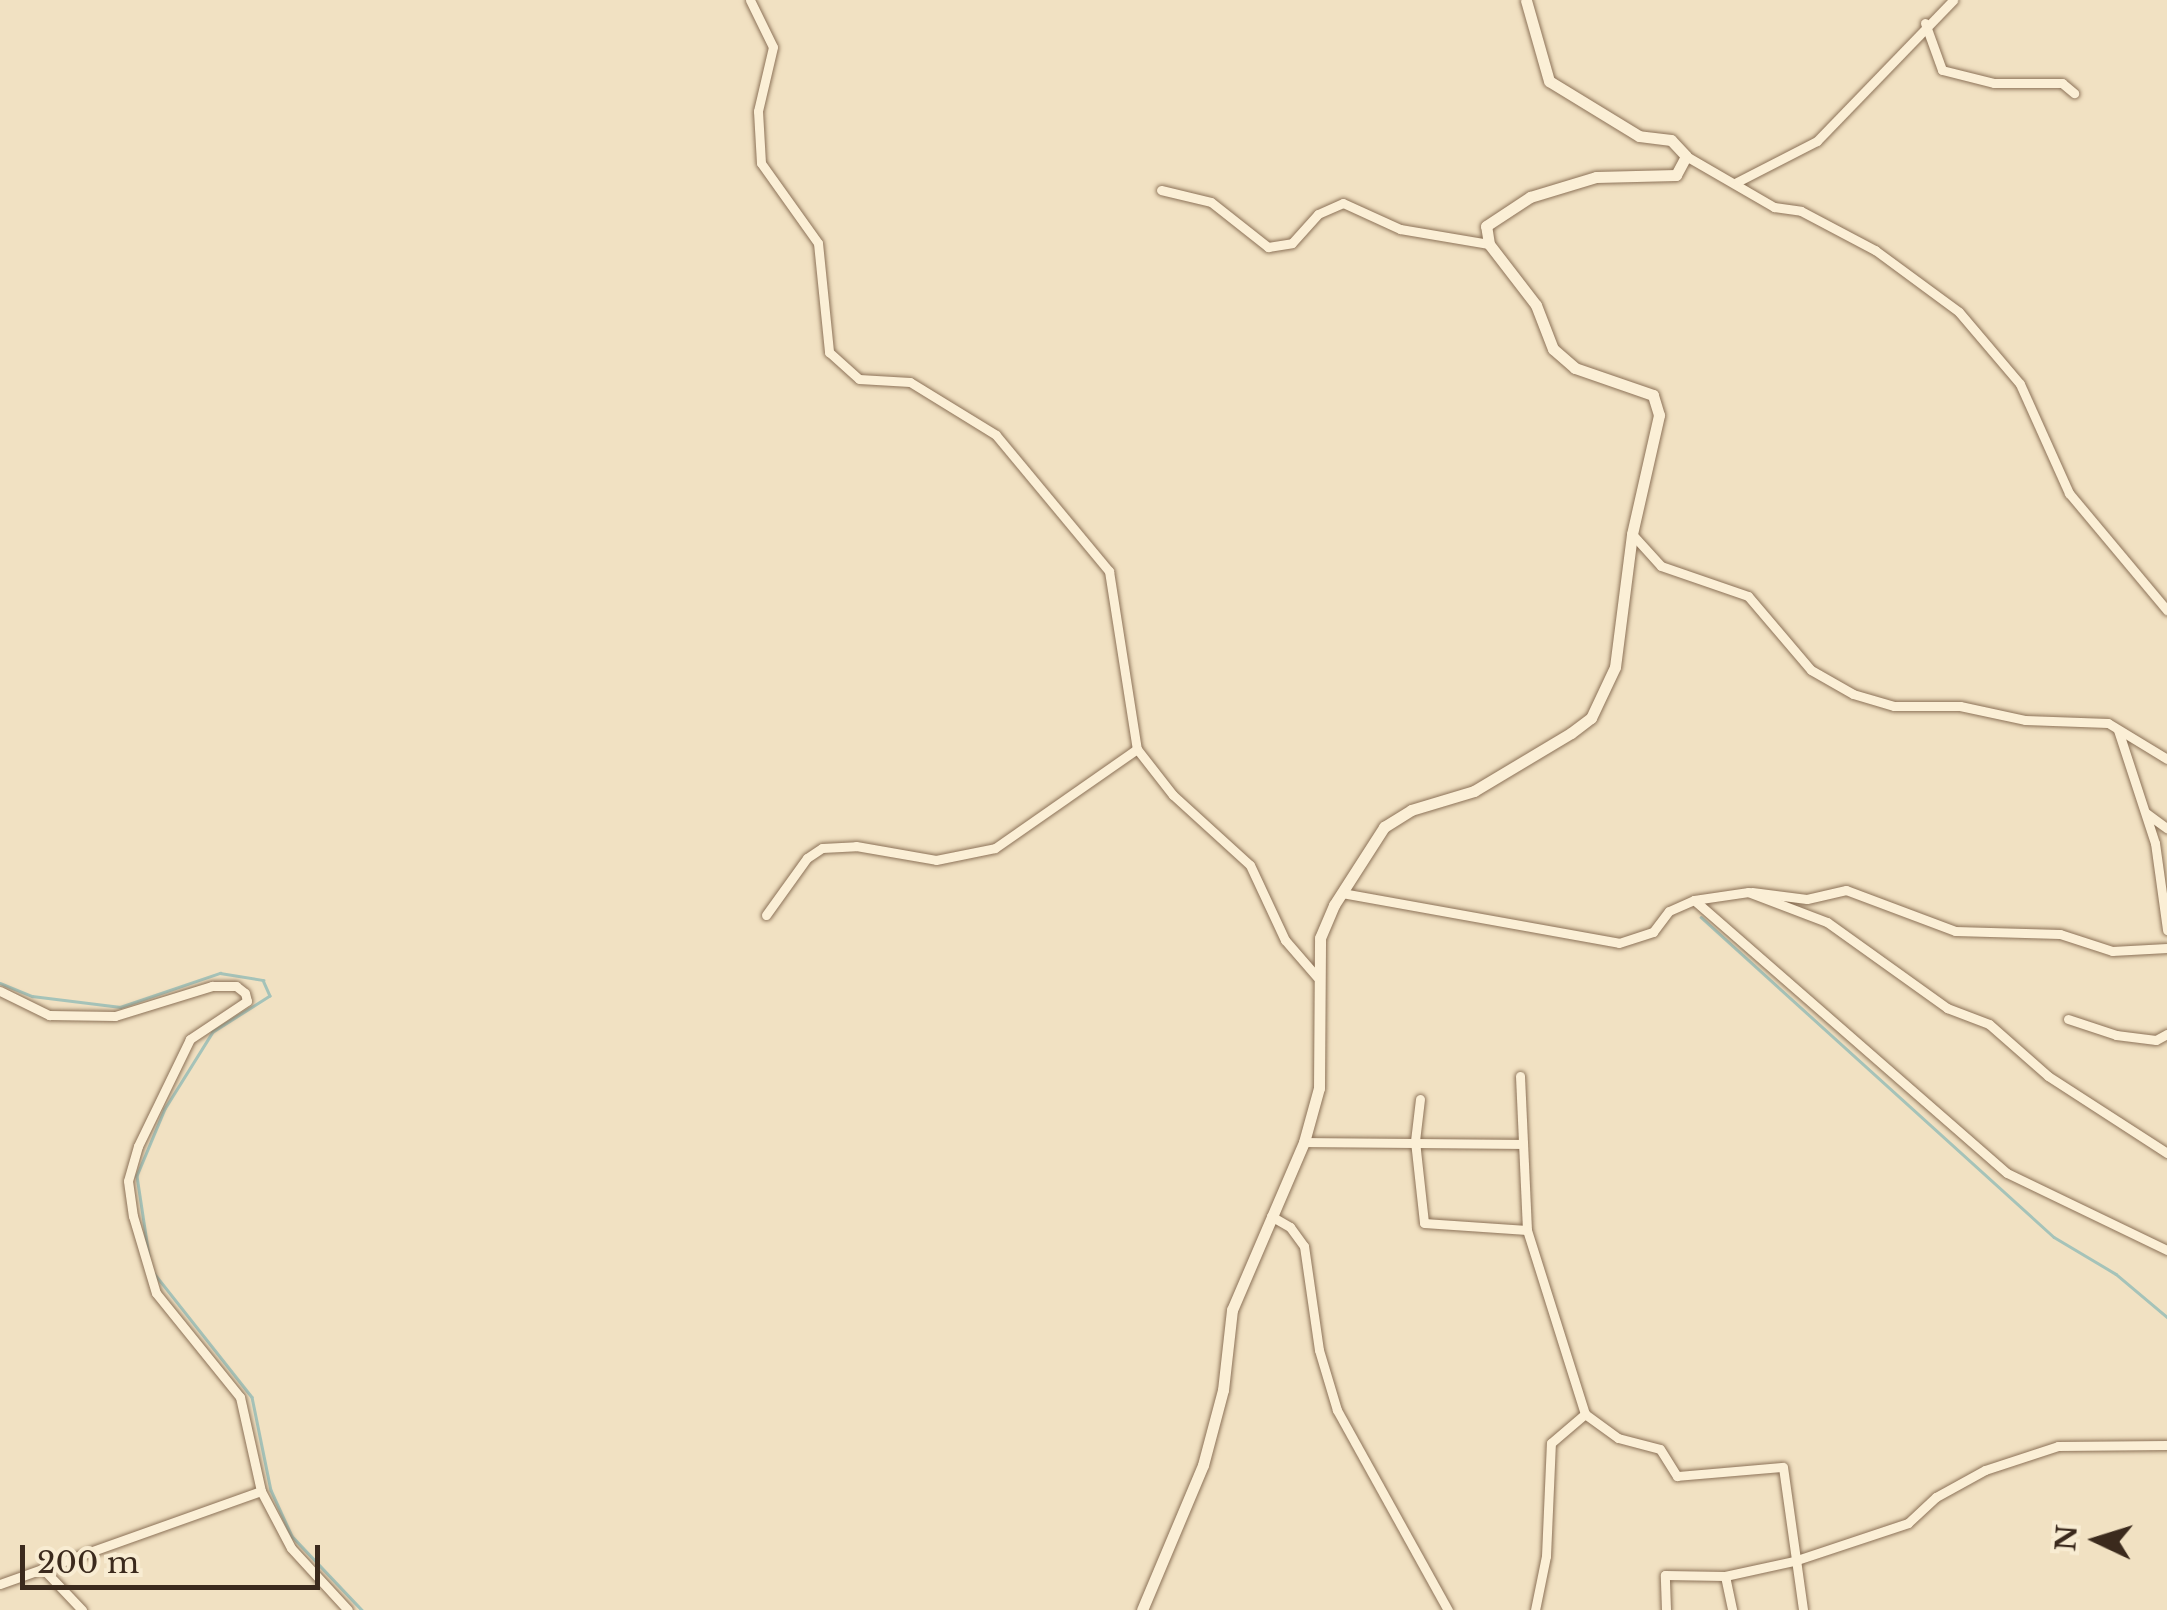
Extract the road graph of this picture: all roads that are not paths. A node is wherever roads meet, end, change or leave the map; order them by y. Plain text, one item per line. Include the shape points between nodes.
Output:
1 (750, 0) edge
2 (1526, 0) edge
3 (1953, 0) edge
4 (1925, 23) junction
5 (2074, 93) dead end
6 (1686, 156) junction
7 (1735, 183) junction
8 (1161, 190) dead end
9 (1489, 244) junction
10 (1632, 534) junction
11 (2167, 610) edge
12 (2118, 730) junction
13 (1137, 749) junction
14 (2167, 759) edge
15 (2143, 811) junction
16 (2167, 828) edge
17 (1748, 892) junction
18 (1342, 893) junction
19 (1694, 900) junction
20 (766, 914) dead end
21 (2167, 930) edge
22 (2167, 948) edge
23 (1317, 976) junction
24 (0, 991) edge
25 (2068, 1019) dead end
26 (2167, 1034) edge
27 (1520, 1076) dead end
28 (1420, 1099) dead end
29 (1415, 1141) junction
30 (1304, 1142) junction
31 (1523, 1144) junction
32 (2167, 1153) edge
33 (1271, 1216) junction
34 (1527, 1230) junction
35 (2167, 1250) edge
36 (1586, 1414) junction
37 (2167, 1445) edge
38 (261, 1492) junction
39 (1794, 1560) junction
40 (45, 1571) junction
41 (1725, 1576) junction
42 (0, 1584) edge
43 (82, 1610) edge
44 (348, 1610) edge
45 (1142, 1610) edge
46 (1448, 1610) edge
47 (1535, 1610) edge
48 (1666, 1610) edge
49 (1732, 1610) edge
50 (1803, 1610) edge

1 - 13 street via 772,47 758,112 761,163 818,243 829,352 859,380 910,382 996,435 1108,571
2 - 6 street via 1549,81 1640,136 1671,140
3 - 4 street
4 - 5 street via 1942,70 1994,82 2062,83
4 - 7 street via 1817,141
6 - 7 street
6 - 9 street via 1676,176 1596,178 1530,197 1496,213 1486,226
7 - 11 street via 1774,208 1802,210 1875,250 1960,312 2020,384 2069,493
8 - 9 street via 1211,202 1268,247 1292,243 1318,214 1343,203 1400,228
9 - 10 street via 1536,305 1554,349 1575,368 1653,396 1659,415
10 - 12 street via 1661,566 1748,596 1811,670 1853,694 1894,706 1960,706
10 - 18 street via 1615,667 1590,718 1474,791 1411,810 1384,826
12 - 14 street
12 - 15 street
13 - 20 street via 996,848 936,860 856,846 822,848
13 - 23 street via 1173,795 1250,865 1285,940
15 - 16 street
15 - 21 street
17 - 19 street
17 - 22 street via 1807,900 1846,890 1955,931 2060,934 2112,951
17 - 32 street via 1826,922 1947,1008 1989,1024 2048,1076
18 - 19 street via 1618,943 1653,932 1669,910
18 - 23 street via 1320,938
19 - 35 street via 2007,1173
23 - 30 street via 1324,1048
24 - 38 street via 49,1015 115,1016 212,986 245,992 247,1000 190,1039 128,1181 156,1293 240,1396
25 - 26 street via 2116,1035 2156,1040
27 - 31 street
28 - 29 street
29 - 30 street
29 - 31 street
29 - 34 street via 1424,1222
30 - 33 street
31 - 34 street
33 - 45 street via 1232,1310 1223,1390 1204,1465
33 - 46 street via 1290,1226 1304,1246 1319,1350 1336,1410
34 - 36 street
36 - 39 street via 1618,1438 1660,1449 1677,1476 1783,1466
36 - 47 street via 1551,1443 1546,1556
37 - 39 street via 2058,1446 1985,1470 1936,1497 1908,1523
38 - 40 street
38 - 44 street via 291,1548
39 - 41 street
39 - 50 street
40 - 42 street
40 - 43 street
41 - 48 street via 1666,1575
41 - 49 street

